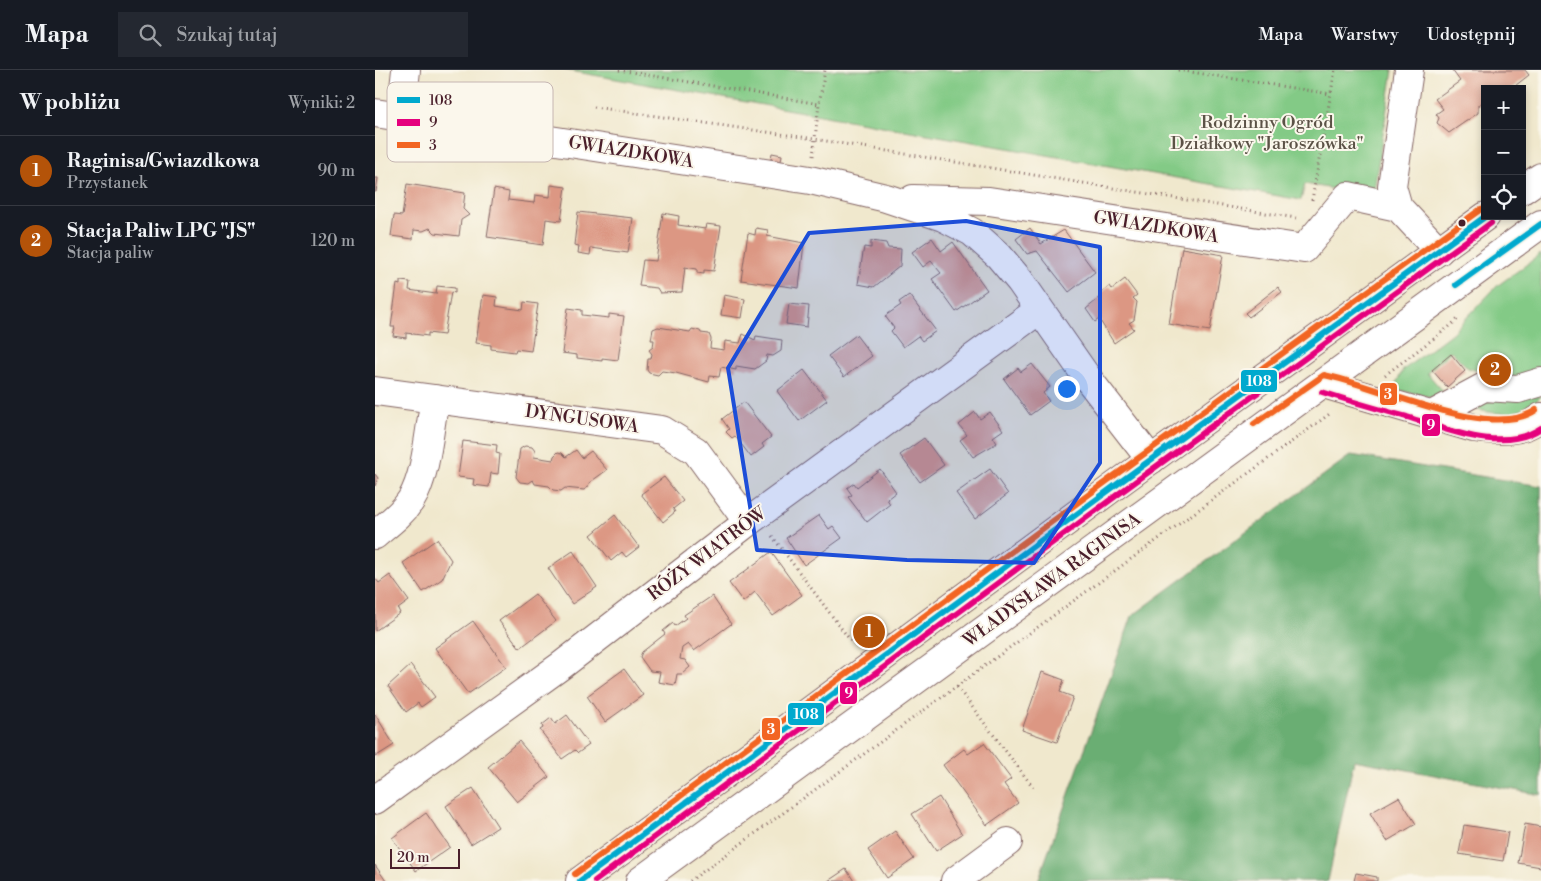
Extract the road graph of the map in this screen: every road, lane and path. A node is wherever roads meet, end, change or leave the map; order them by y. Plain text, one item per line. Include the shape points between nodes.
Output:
1 (406, 70) edge
2 (619, 70) edge
3 (825, 70) edge
4 (1178, 70) edge
5 (1335, 70) edge
6 (1409, 70) edge
7 (401, 82) edge
8 (1331, 94) junction
9 (819, 104) junction
10 (594, 107) dead end
11 (815, 139) junction
12 (553, 140) edge
13 (1541, 177) edge
14 (810, 180) junction
15 (1526, 187) edge
16 (887, 198) junction
17 (1311, 202) dead end
18 (1399, 207) junction
19 (1481, 220) edge
20 (1541, 224) edge
21 (1304, 250) junction
22 (1439, 251) junction
23 (1039, 310) junction
24 (1449, 328) dead end
25 (1541, 382) edge
26 (1324, 384) junction
27 (375, 390) edge
28 (1360, 396) junction
29 (435, 399) junction
30 (1430, 416) junction
31 (1541, 417) edge
32 (1151, 460) junction
33 (752, 519) junction
34 (375, 535) edge
35 (853, 644) dead end
36 (957, 687) junction
37 (1033, 787) dead end
38 (375, 800) edge
39 (1008, 842) dead end
40 (580, 881) edge
41 (640, 881) edge
42 (690, 881) edge
43 (955, 881) edge

1 - 7 street
2 - 9 path
3 - 9 path
4 - 8 path
5 - 8 path
6 - 18 street via 1392,186
8 - 17 path
9 - 11 path
10 - 11 path
11 - 14 path
11 - 21 path via 1309,219
12 - 14 street, GWIAZDKOWA
13 - 15 street
14 - 16 street, GWIAZDKOWA
16 - 21 street, GWIAZDKOWA via 989,202
16 - 23 street, GWIAZDKOWA via 971,232 999,256
18 - 21 street via 1348,196
18 - 22 street
19 - 22 street
20 - 26 street, WŁADYSŁAWA RAGINISA
22 - 32 street
23 - 32 street, GWIAZDKOWA
23 - 33 street, RÓŻY WIATRÓW
24 - 28 path via 1399,362
25 - 30 street via 1518,390 1484,387
26 - 28 street
26 - 41 street, WŁADYSŁAWA RAGINISA
27 - 29 street, DYNGUSOWA
28 - 30 street
28 - 36 path via 1338,408
29 - 33 street, DYNGUSOWA via 661,430 696,451
29 - 34 street via 419,480 411,499 399,515
30 - 31 street via 1494,431 1516,430
32 - 40 street
33 - 35 path
33 - 38 street, RÓŻY WIATRÓW via 562,665
36 - 37 path
36 - 42 path
39 - 43 street

